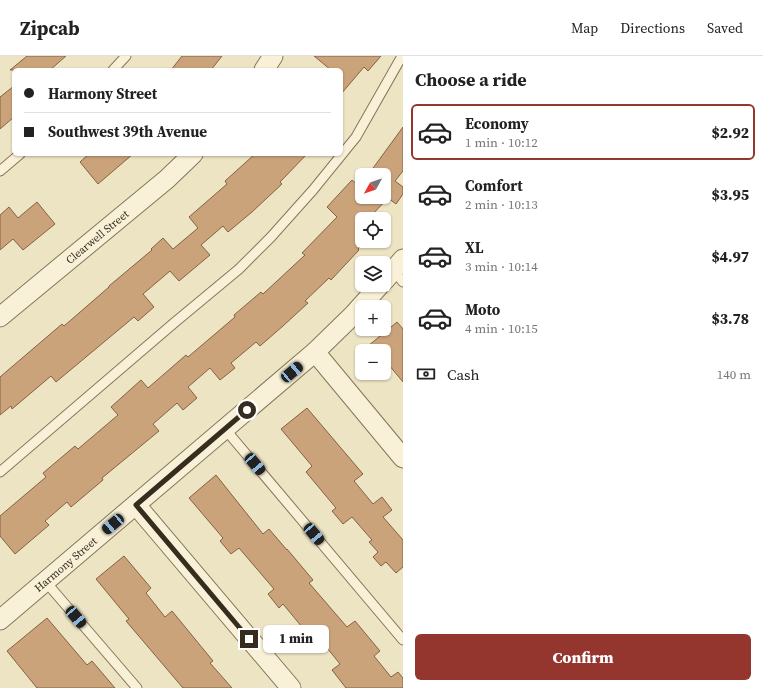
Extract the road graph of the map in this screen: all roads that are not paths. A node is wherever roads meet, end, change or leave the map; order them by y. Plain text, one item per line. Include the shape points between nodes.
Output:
1 (126, 56) edge
2 (273, 56) edge
3 (402, 56) edge
4 (115, 68) edge
5 (265, 68) edge
6 (343, 153) edge
7 (18, 156) edge
8 (191, 156) edge
9 (341, 156) edge
10 (0, 171) edge
11 (374, 292) edge
12 (0, 317) edge
13 (315, 352) junction
14 (225, 429) junction
15 (403, 458) edge
16 (0, 472) edge
17 (136, 505) junction
18 (46, 581) junction
19 (0, 620) edge
20 (403, 640) edge
21 (137, 688) edge
22 (291, 688) edge

1 - 4 lane
2 - 5 street
3 - 6 lane via 356,137
7 - 10 lane
8 - 12 street, Clearwell Street via 167,179
9 - 16 lane via 271,237 239,269
11 - 13 street, Harmony Street
13 - 14 street, Harmony Street
13 - 15 street
14 - 17 street, Harmony Street
14 - 20 lane
17 - 18 street, Harmony Street
17 - 22 street
18 - 19 street, Harmony Street
18 - 21 lane

